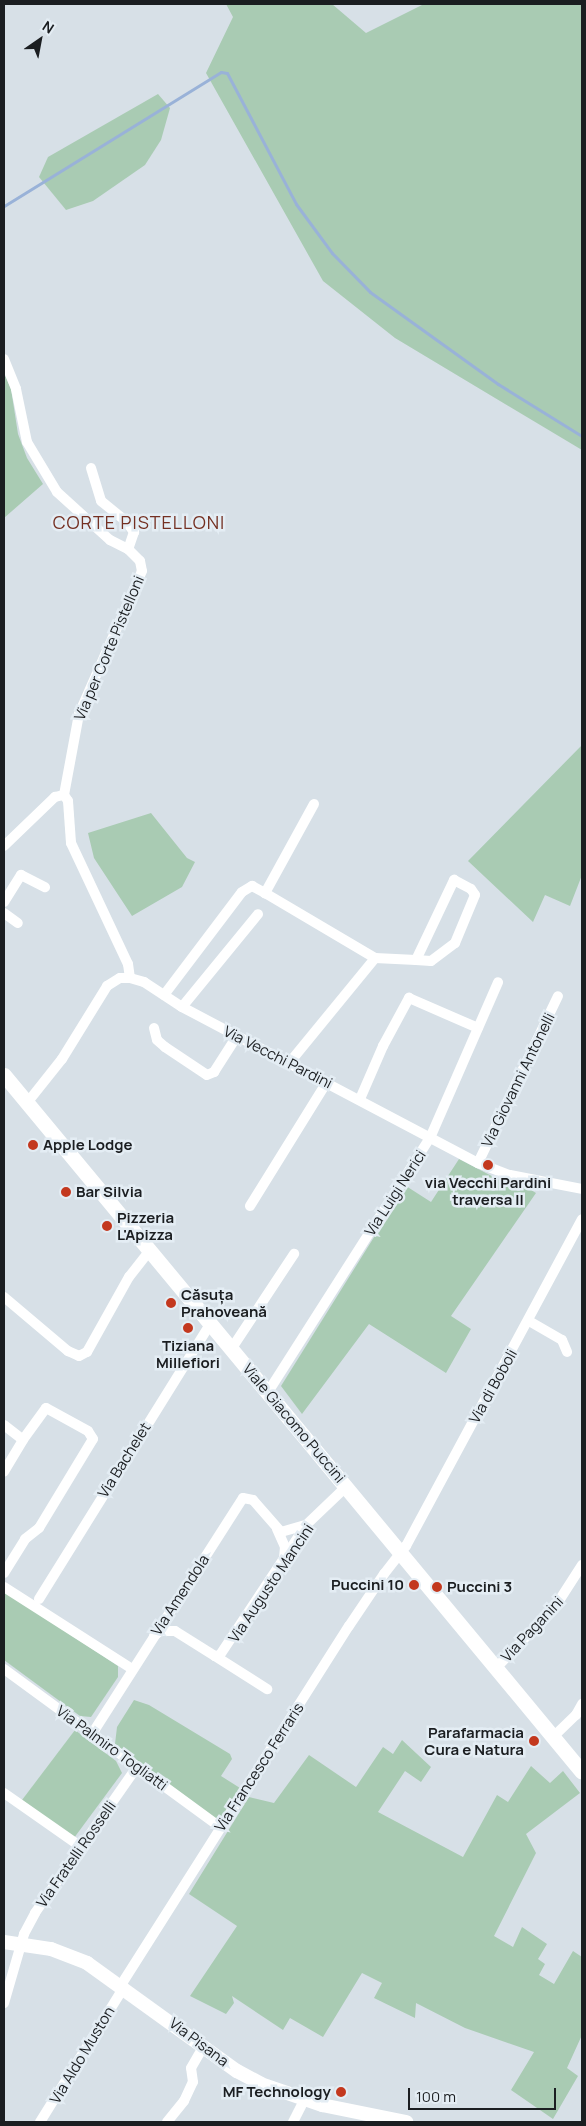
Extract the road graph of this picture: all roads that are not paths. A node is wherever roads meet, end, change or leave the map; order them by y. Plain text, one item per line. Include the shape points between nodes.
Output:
1 (4, 358) edge
2 (91, 468) dead end
3 (128, 549) junction
4 (64, 795) junction
5 (314, 804) dead end
6 (4, 846) edge
7 (45, 887) dead end
8 (265, 893) junction
9 (4, 902) edge
10 (4, 913) edge
11 (258, 914) dead end
12 (18, 923) dead end
13 (375, 958) junction
14 (416, 960) junction
15 (130, 978) junction
16 (498, 982) dead end
17 (164, 996) junction
18 (558, 996) dead end
19 (182, 1006) junction
20 (154, 1028) dead end
21 (478, 1028) junction
22 (237, 1036) junction
23 (290, 1062) junction
24 (4, 1075) edge
25 (327, 1082) junction
26 (360, 1099) junction
27 (27, 1103) junction
28 (430, 1138) junction
29 (478, 1163) junction
30 (582, 1189) edge
31 (250, 1206) dead end
32 (582, 1219) edge
33 (150, 1250) junction
34 (294, 1254) dead end
35 (4, 1297) edge
36 (529, 1321) junction
37 (211, 1323) junction
38 (232, 1348) junction
39 (567, 1352) dead end
40 (268, 1392) junction
41 (4, 1425) edge
42 (23, 1440) junction
43 (4, 1472) edge
44 (347, 1486) junction
45 (306, 1525) junction
46 (277, 1529) junction
47 (400, 1552) junction
48 (282, 1564) junction
49 (582, 1565) edge
50 (4, 1573) edge
51 (4, 1587) edge
52 (39, 1599) dead end
53 (170, 1614) junction
54 (175, 1631) junction
55 (153, 1637) junction
56 (215, 1656) junction
57 (496, 1668) junction
58 (132, 1669) junction
59 (4, 1670) edge
60 (267, 1689) dead end
61 (582, 1704) edge
62 (92, 1734) junction
63 (553, 1737) junction
64 (137, 1767) junction
65 (582, 1772) edge
66 (4, 1793) edge
67 (220, 1827) junction
68 (81, 1847) junction
69 (4, 1942) edge
70 (22, 1944) junction
71 (122, 1986) junction
72 (4, 2003) edge
73 (203, 2047) junction
74 (304, 2100) junction
75 (40, 2122) edge
76 (167, 2122) edge
77 (293, 2122) edge
78 (406, 2122) edge

1 - 3 street, Via per Corte Pistelloni via 16,389 27,442 57,492 110,540
2 - 3 street via 101,501 126,521 134,532
3 - 4 street, Via per Corte Pistelloni via 140,562 142,571 79,714 69,754
4 - 6 street via 55,797
4 - 15 street, Via per Corte Pistelloni via 68,801 71,843 128,964
5 - 8 street
7 - 9 street via 21,875
8 - 13 street
8 - 17 street via 252,886 242,892
10 - 12 street
11 - 19 street
13 - 14 street
13 - 23 street
14 - 14 street via 431,962 455,943 475,895 471,889 454,880
15 - 17 street, Via Vecchi Pardini
15 - 27 street via 120,978 107,986 62,1059
16 - 21 street, Via Luigi Nerici
17 - 19 street, Via Vecchi Pardini
18 - 29 street, Via Giovanni Antonelli
19 - 22 street, Via Vecchi Pardini
20 - 22 street via 158,1040 165,1047 207,1075 214,1072
21 - 26 street via 409,998
21 - 28 street, Via Luigi Nerici
22 - 23 street, Via Vecchi Pardini
23 - 25 street, Via Vecchi Pardini
24 - 27 main road, Viale Giacomo Puccini
25 - 26 street, Via Vecchi Pardini
25 - 31 street
26 - 28 street, Via Vecchi Pardini
27 - 33 main road, Viale Giacomo Puccini
28 - 29 street, Via Vecchi Pardini
28 - 40 street, Via Luigi Nerici
29 - 30 street, Via Vecchi Pardini via 510,1175
32 - 36 street, Via di Boboli
33 - 35 street via 129,1277 87,1352 79,1356 68,1351
33 - 37 main road, Viale Giacomo Puccini
34 - 38 street
36 - 39 street via 562,1340
36 - 47 street, Via di Boboli via 426,1513
37 - 38 main road, Viale Giacomo Puccini
37 - 52 street, Via Bachelet
38 - 40 main road, Viale Giacomo Puccini
40 - 44 main road, Viale Giacomo Puccini
41 - 42 street
42 - 43 street
42 - 50 street via 46,1408 88,1431 93,1439 39,1528 25,1539
44 - 45 street, Via Augusto Mancini
44 - 47 main road, Viale Giacomo Puccini
45 - 46 street via 288,1532
45 - 48 street, Via Augusto Mancini
46 - 48 street, Via Amendola via 285,1547
46 - 53 street, Via Amendola via 253,1500 243,1498
47 - 57 main road, Viale Giacomo Puccini
47 - 67 street, Via Francesco Ferraris
48 - 56 street, Via Augusto Mancini via 226,1650
49 - 57 street, Via Paganini via 555,1607
51 - 58 street
53 - 54 street
53 - 55 street, Via Amendola
54 - 55 street via 160,1632
54 - 56 street, Via Augusto Mancini
55 - 58 street, Via Amendola
56 - 60 street, Via Augusto Mancini
57 - 63 main road, Viale Giacomo Puccini
58 - 62 street, Via Amendola
59 - 62 street, Via Palmiro Togliatti
61 - 63 street via 571,1721
62 - 64 street, Via Palmiro Togliatti
63 - 65 main road, Viale Giacomo Puccini
64 - 67 street, Via Palmiro Togliatti
64 - 68 street, Via Fratelli Rosselli
66 - 68 street
67 - 71 street, Via Francesco Ferraris
68 - 70 street, Via Fratelli Rosselli via 35,1913
69 - 70 main road, Via Pisana
70 - 71 main road, Via Pisana via 71,1955
70 - 72 street, Via Fratelli Rosselli
71 - 73 main road, Via Pisana
71 - 75 street, Via Aldo Muston
73 - 74 main road, Via Pisana via 248,2078
73 - 76 street via 191,2068 193,2082 184,2101
74 - 77 street
74 - 78 main road, Via Pisana

